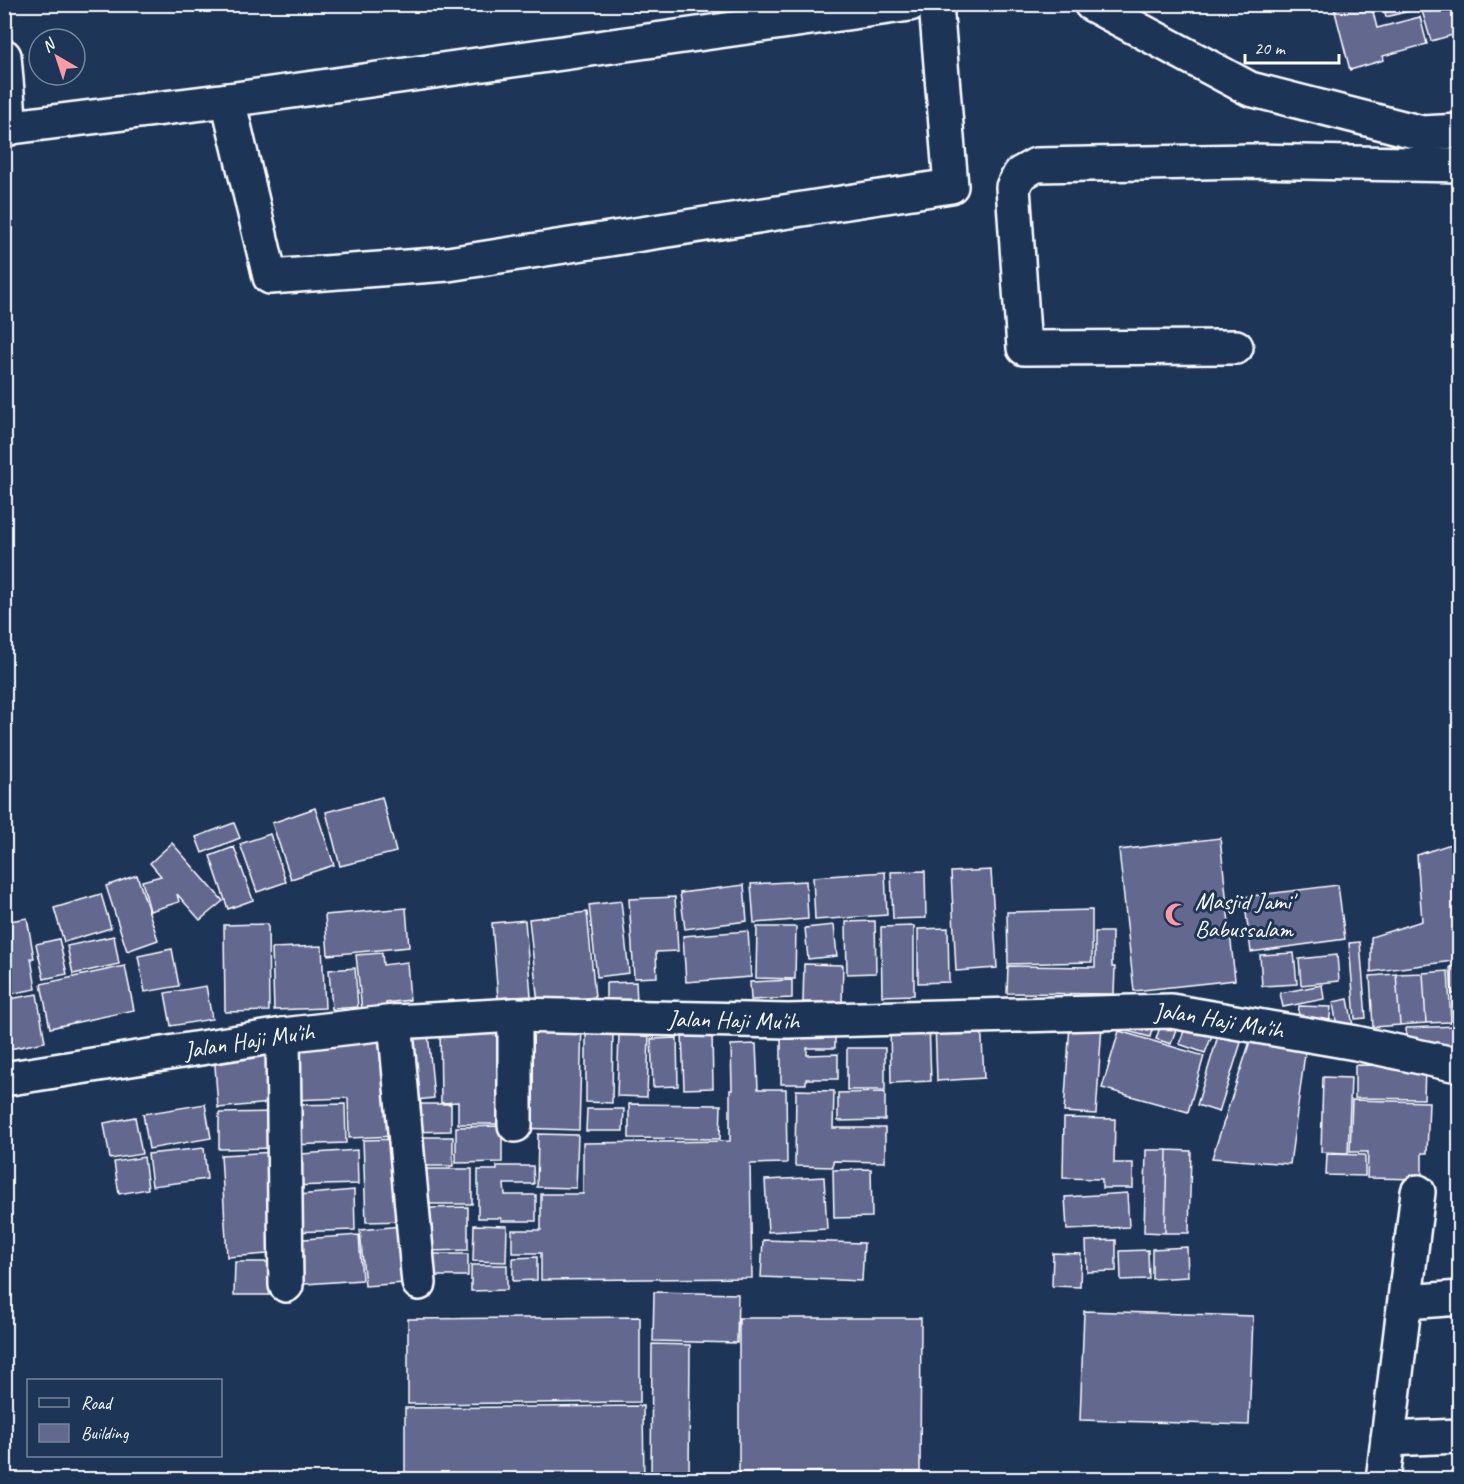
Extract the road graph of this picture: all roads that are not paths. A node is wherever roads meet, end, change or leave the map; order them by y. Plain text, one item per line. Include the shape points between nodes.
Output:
1 (910, 4) edge
2 (936, 4) edge
3 (1091, 4) edge
4 (4, 56) edge
5 (228, 100) junction
6 (7, 128) edge
7 (1460, 131) edge
8 (1460, 165) edge
9 (1236, 347) dead end
10 (516, 1015) junction
11 (395, 1022) junction
12 (283, 1035) junction
13 (1460, 1063) edge
14 (4, 1079) edge
15 (515, 1125) dead end
16 (1418, 1192) dead end
17 (419, 1283) dead end
18 (286, 1285) dead end
19 (1460, 1298) edge
20 (1406, 1302) junction
21 (1460, 1436) edge
22 (1388, 1439) junction
23 (1383, 1479) edge

1 - 5 street
2 - 5 street via 951,186 448,264 270,277
3 - 7 street via 1250,88 1422,133
4 - 6 street
5 - 6 street
8 - 9 street via 1251,161 1036,165 1020,174 1013,187 1024,348
10 - 11 street, Jalan Haji Mu'ih
10 - 13 street, Jalan Haji Mu'ih via 788,1021 1171,1011
10 - 15 street
11 - 12 street, Jalan Haji Mu'ih
11 - 17 street
12 - 14 street, Jalan Haji Mu'ih
12 - 18 street
16 - 20 street
19 - 20 street
20 - 22 street
21 - 22 street
22 - 23 street

